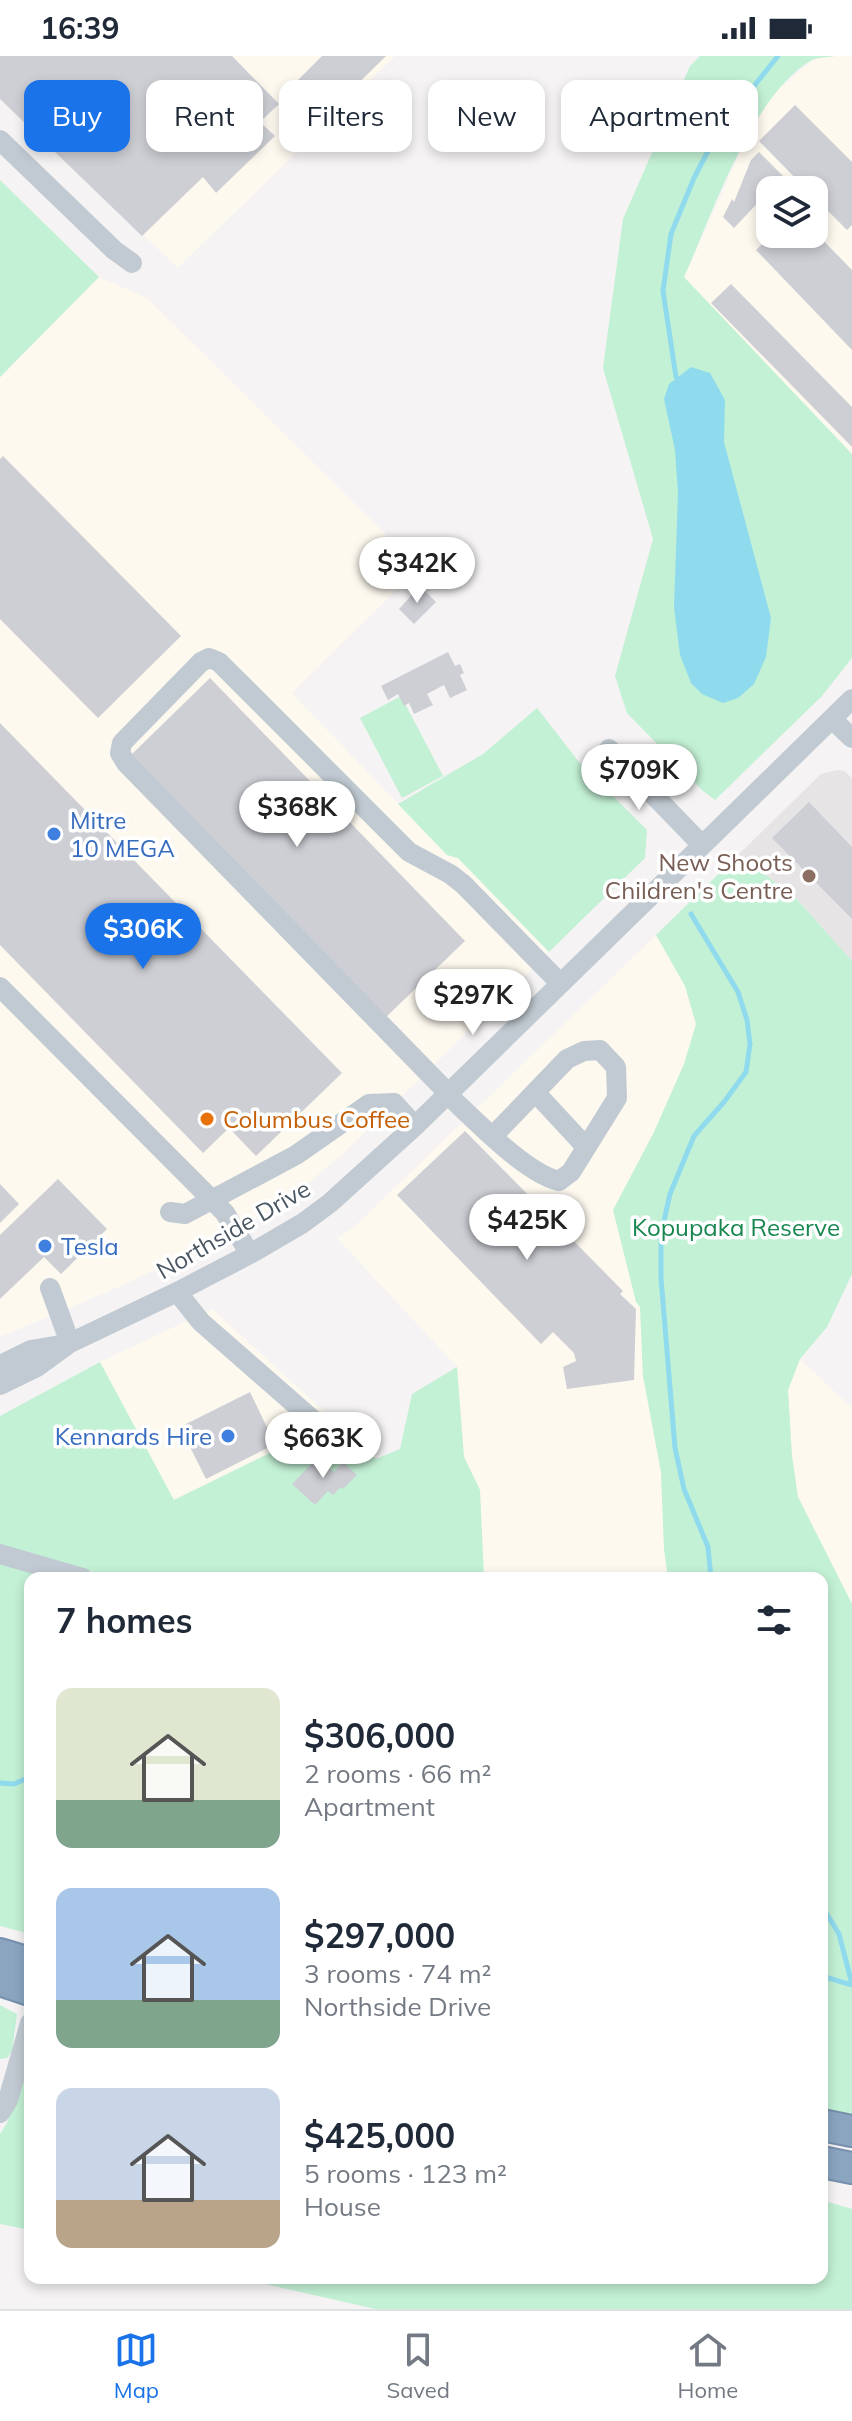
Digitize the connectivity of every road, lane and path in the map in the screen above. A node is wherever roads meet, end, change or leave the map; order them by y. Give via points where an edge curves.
1 (0, 140) edge
2 (132, 263) dead end
3 (852, 699) edge
4 (832, 719) junction
5 (852, 738) edge
6 (609, 749) dead end
7 (702, 845) junction
8 (560, 983) junction
9 (0, 987) edge
10 (535, 1092) junction
11 (448, 1093) junction
12 (415, 1126) junction
13 (493, 1136) junction
14 (586, 1147) junction
15 (212, 1200) junction
16 (170, 1212) dead end
17 (250, 1254) junction
18 (50, 1288) dead end
19 (177, 1292) junction
20 (70, 1343) junction
21 (0, 1365) edge
22 (0, 1385) edge
23 (313, 1420) dead end
24 (0, 1554) edge
25 (62, 1572) edge
26 (0, 1954) edge
27 (24, 1961) edge
28 (0, 1980) edge
29 (24, 1988) edge
30 (24, 2036) edge
31 (8, 2071) edge
32 (0, 2113) edge
33 (828, 2126) edge
34 (852, 2131) edge
35 (828, 2163) edge
36 (852, 2168) edge

1 - 2 street
3 - 4 street, Northside Drive
4 - 5 street
4 - 7 street, Northside Drive
6 - 7 street
7 - 8 street, Northside Drive
8 - 11 street, Northside Drive
8 - 11 street via 463,884 409,852 219,662 201,662 122,743 120,753
9 - 15 street
10 - 13 street
10 - 14 street
10 - 14 street via 567,1059 584,1051 600,1050 616,1067 617,1098
11 - 12 street, Northside Drive
11 - 13 street
12 - 15 street via 394,1103 369,1104 296,1155
12 - 17 street, Northside Drive via 330,1203
13 - 14 street via 544,1178 559,1181
15 - 16 street via 185,1214
15 - 17 street
17 - 19 street, Northside Drive
18 - 20 street
19 - 20 street, Northside Drive
19 - 23 street via 201,1322
20 - 21 street, Northside Drive via 31,1350
20 - 22 street, Northside Drive
24 - 25 street
26 - 27 highway
28 - 29 highway
30 - 31 street
31 - 32 street via 8,2100
33 - 34 highway
35 - 36 highway

